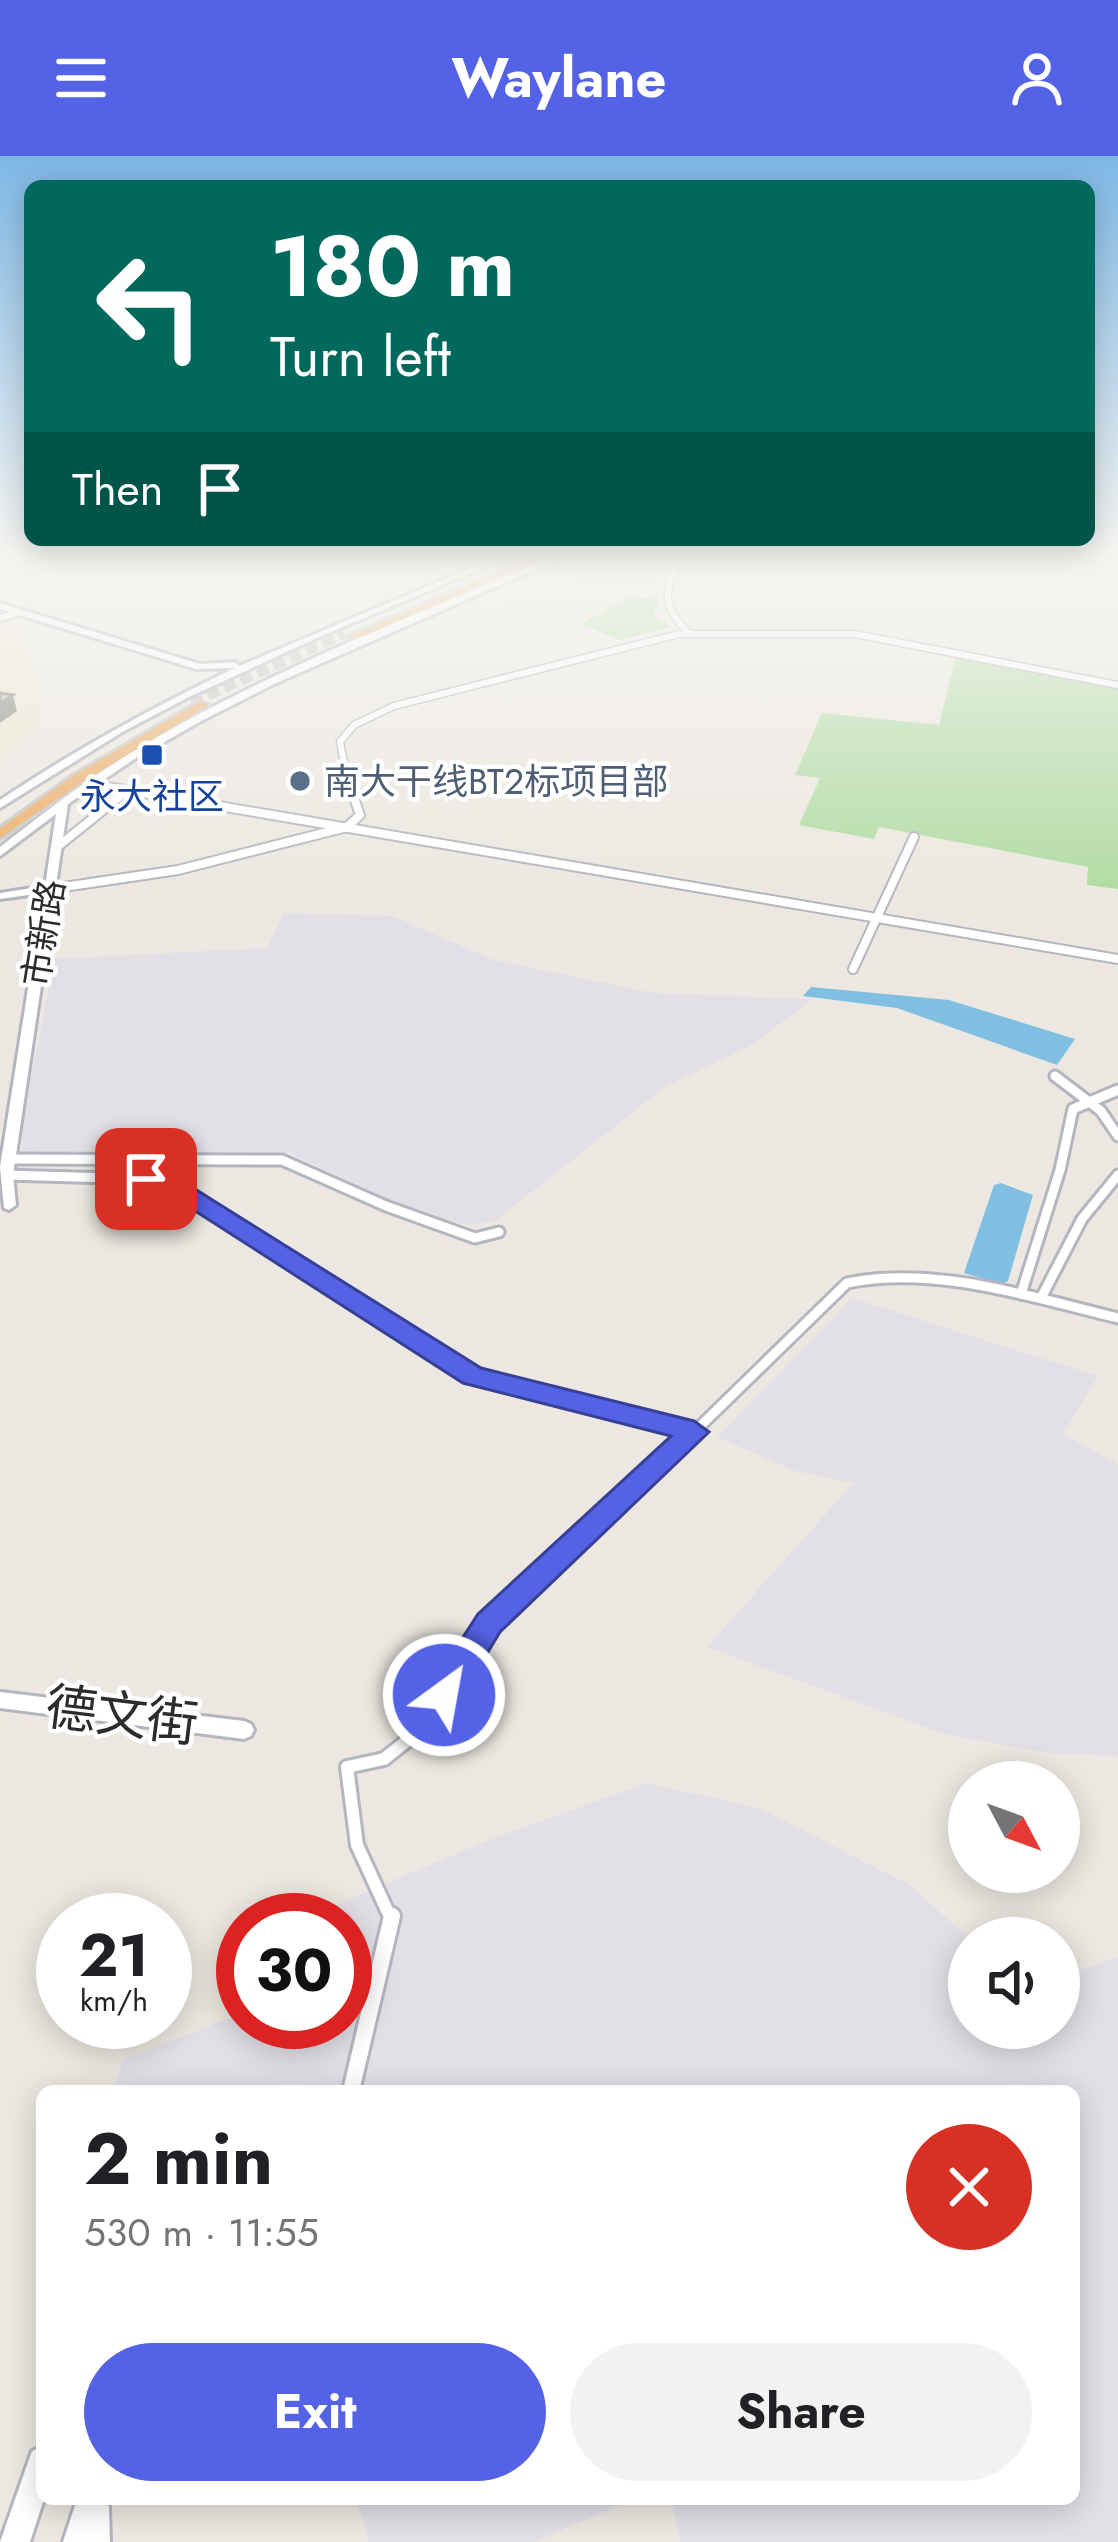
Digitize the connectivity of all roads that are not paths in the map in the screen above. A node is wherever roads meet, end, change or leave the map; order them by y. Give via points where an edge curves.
1 (194, 665) edge
2 (232, 665) edge
3 (249, 665) edge
4 (305, 665) edge
5 (560, 665) edge
6 (1019, 665) edge
7 (199, 667) junction
8 (1118, 685) edge
9 (200, 688) junction
10 (199, 703) junction
11 (90, 784) junction
12 (128, 790) junction
13 (63, 804) junction
14 (0, 805) edge
15 (0, 823) edge
16 (347, 827) junction
17 (0, 834) edge
18 (20, 835) joint
19 (914, 837) dead end
20 (56, 848) junction
21 (0, 852) edge
22 (50, 890) junction
23 (0, 896) edge
24 (875, 919) junction
25 (1118, 959) edge
26 (854, 969) dead end
27 (1054, 1076) dead end
28 (1118, 1090) edge
29 (1090, 1102) junction
30 (1118, 1136) edge
31 (8, 1167) junction
32 (1118, 1175) edge
33 (9, 1205) dead end
34 (499, 1232) dead end
35 (1021, 1294) junction
36 (1041, 1298) junction
37 (1118, 1318) edge
38 (694, 1432) junction
39 (0, 1700) edge
40 (244, 1730) dead end
41 (352, 2085) edge
42 (36, 2479) edge
43 (91, 2505) edge
44 (93, 2505) edge
45 (15, 2542) edge
46 (78, 2542) edge
47 (95, 2542) edge

1 - 7 main road
2 - 7 main road
3 - 9 main road
4 - 10 main road
5 - 16 street via 421,699 354,725 340,742 360,814
6 - 8 street
7 - 9 main road via 207,674
9 - 10 main road
10 - 11 main road
10 - 14 main road via 59,764
10 - 15 highway via 60,779
10 - 17 highway
11 - 12 street
11 - 13 main road
12 - 16 street
12 - 20 street
13 - 18 main road
13 - 20 main road, 市新路
16 - 22 street via 178,870
16 - 24 street
18 - 21 highway
19 - 24 street
20 - 22 main road, 市新路
22 - 23 main road
22 - 31 main road, 市新路
24 - 25 street
24 - 26 street
27 - 29 street
28 - 29 street
29 - 30 street
29 - 35 street via 1066,1121 1060,1171
31 - 33 main road, 市新路
31 - 34 street via 282,1160 475,1238
31 - 38 street via 173,1186 472,1376
32 - 36 street via 1082,1219
35 - 36 street
35 - 38 street via 883,1275 847,1282
36 - 37 street
38 - 41 street via 489,1623 422,1732 384,1759 347,1767 346,1816 392,1916
39 - 40 main road, 德文街
42 - 45 main road
43 - 46 main road
44 - 47 main road

